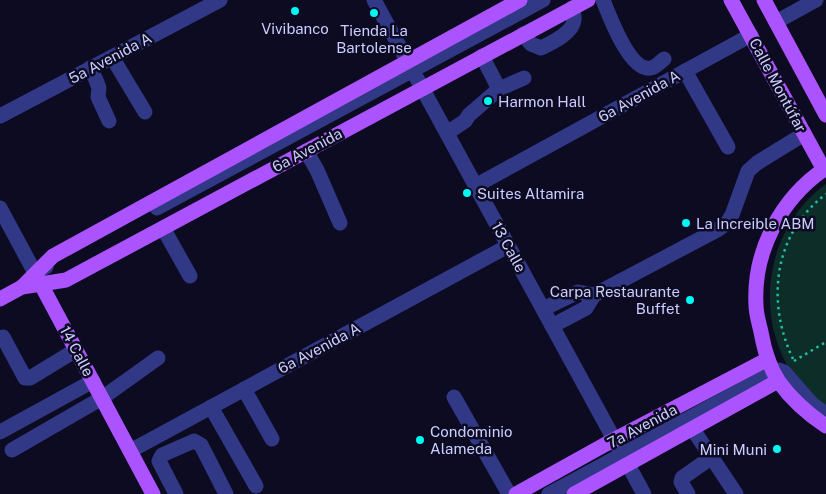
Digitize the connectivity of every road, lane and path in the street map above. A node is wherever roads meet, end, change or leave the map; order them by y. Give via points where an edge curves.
1 (220, 0) edge
2 (374, 0) edge
3 (520, 0) edge
4 (542, 0) edge
5 (588, 0) edge
6 (603, 0) edge
7 (732, 0) edge
8 (764, 0) edge
9 (816, 0) edge
10 (572, 8) junction
11 (776, 22) junction
12 (523, 34) junction
13 (751, 36) junction
14 (482, 56) junction
15 (112, 57) junction
16 (664, 59) dead end
17 (410, 65) junction
18 (90, 68) junction
19 (685, 71) junction
20 (524, 78) dead end
21 (422, 88) junction
22 (499, 90) junction
23 (144, 112) dead end
24 (826, 114) edge
25 (0, 116) edge
26 (109, 121) dead end
27 (447, 133) junction
28 (804, 134) junction
29 (728, 147) dead end
30 (306, 150) junction
31 (825, 169) edge
32 (475, 186) junction
33 (826, 194) edge
34 (0, 208) edge
35 (340, 223) dead end
36 (163, 228) junction
37 (508, 246) junction
38 (190, 276) dead end
39 (38, 279) junction
40 (11, 293) edge
41 (594, 295) junction
42 (52, 305) junction
43 (543, 309) junction
44 (552, 326) junction
45 (3, 337) dead end
46 (826, 342) edge
47 (76, 350) junction
48 (158, 358) dead end
49 (794, 361) junction
50 (798, 368) dead end
51 (773, 370) junction
52 (93, 381) junction
53 (244, 389) junction
54 (454, 397) dead end
55 (102, 398) junction
56 (211, 407) junction
57 (826, 414) edge
58 (826, 426) edge
59 (692, 428) junction
60 (0, 432) edge
61 (272, 439) dead end
62 (12, 450) dead end
63 (130, 451) junction
64 (621, 452) junction
65 (712, 457) junction
66 (256, 486) dead end
67 (579, 493) edge
68 (153, 494) edge
69 (176, 494) edge
70 (226, 494) edge
71 (509, 494) edge
72 (516, 494) edge
73 (548, 494) edge
74 (644, 494) edge
75 (688, 494) edge
76 (736, 494) edge

1 - 15 street, 5a Avenida A
2 - 17 street, 13 Calle
3 - 17 main road, 6a Avenida
4 - 17 street
5 - 10 main road, 6a Avenida
6 - 16 street via 614,28 634,59 651,68
7 - 13 main road, Calle Montúfar
8 - 11 main road, Calle Montúfar
9 - 11 street
10 - 12 main road, 6a Avenida
10 - 12 street via 574,21 570,30 553,42 541,48 531,44
11 - 24 main road, Calle Montúfar
12 - 14 main road, 6a Avenida
13 - 19 street, 6a Avenida A
13 - 28 main road, Calle Montúfar
14 - 21 main road, 6a Avenida
14 - 22 street
15 - 18 street, 5a Avenida A
15 - 23 street
17 - 21 street, 13 Calle
17 - 39 main road, 6a Avenida via 53,256
18 - 25 street, 5a Avenida A
18 - 26 street
19 - 29 street
19 - 32 street, 6a Avenida A
20 - 22 street
21 - 27 street, 13 Calle
21 - 30 main road, 6a Avenida
22 - 27 street
27 - 32 street, 13 Calle
28 - 31 main road, Calle Montúfar
28 - 41 street via 748,171 727,223
30 - 35 street
30 - 36 main road, 6a Avenida
31 - 51 main road via 794,195 772,228 759,266 756,305
32 - 37 street, 13 Calle
33 - 49 path via 796,228 781,264 777,304 785,343
34 - 39 street, 14 Calle
36 - 38 street
36 - 39 main road, 6a Avenida via 66,280
37 - 43 street, 13 Calle
37 - 53 street, 6a Avenida A
39 - 40 main road, 6a Avenida
39 - 42 main road, 14 Calle
40 - 42 main road via 35,294
41 - 43 street via 578,292
41 - 44 street via 586,308
42 - 47 main road, 14 Calle
43 - 44 street, 13 Calle
44 - 64 street, 13 Calle
45 - 47 street via 25,378
46 - 49 path
47 - 52 main road, 14 Calle
48 - 55 street
49 - 50 path
51 - 57 street via 784,372 812,404
51 - 58 main road via 805,412
51 - 59 main road, 7a Avenida
51 - 64 main road, 7a Avenida
52 - 55 main road, 14 Calle
52 - 60 street
53 - 56 street, 6a Avenida A
53 - 61 street
54 - 71 street
55 - 62 street
55 - 63 main road, 14 Calle
56 - 63 street, 6a Avenida A
56 - 66 street
59 - 64 main road, 7a Avenida
59 - 65 street
63 - 68 main road, 14 Calle
64 - 67 main road, 7a Avenida
64 - 72 main road, 7a Avenida
64 - 73 street
64 - 74 street, 13 Calle
65 - 75 street via 682,478
65 - 76 street
69 - 70 street via 160,457 194,441 201,445

